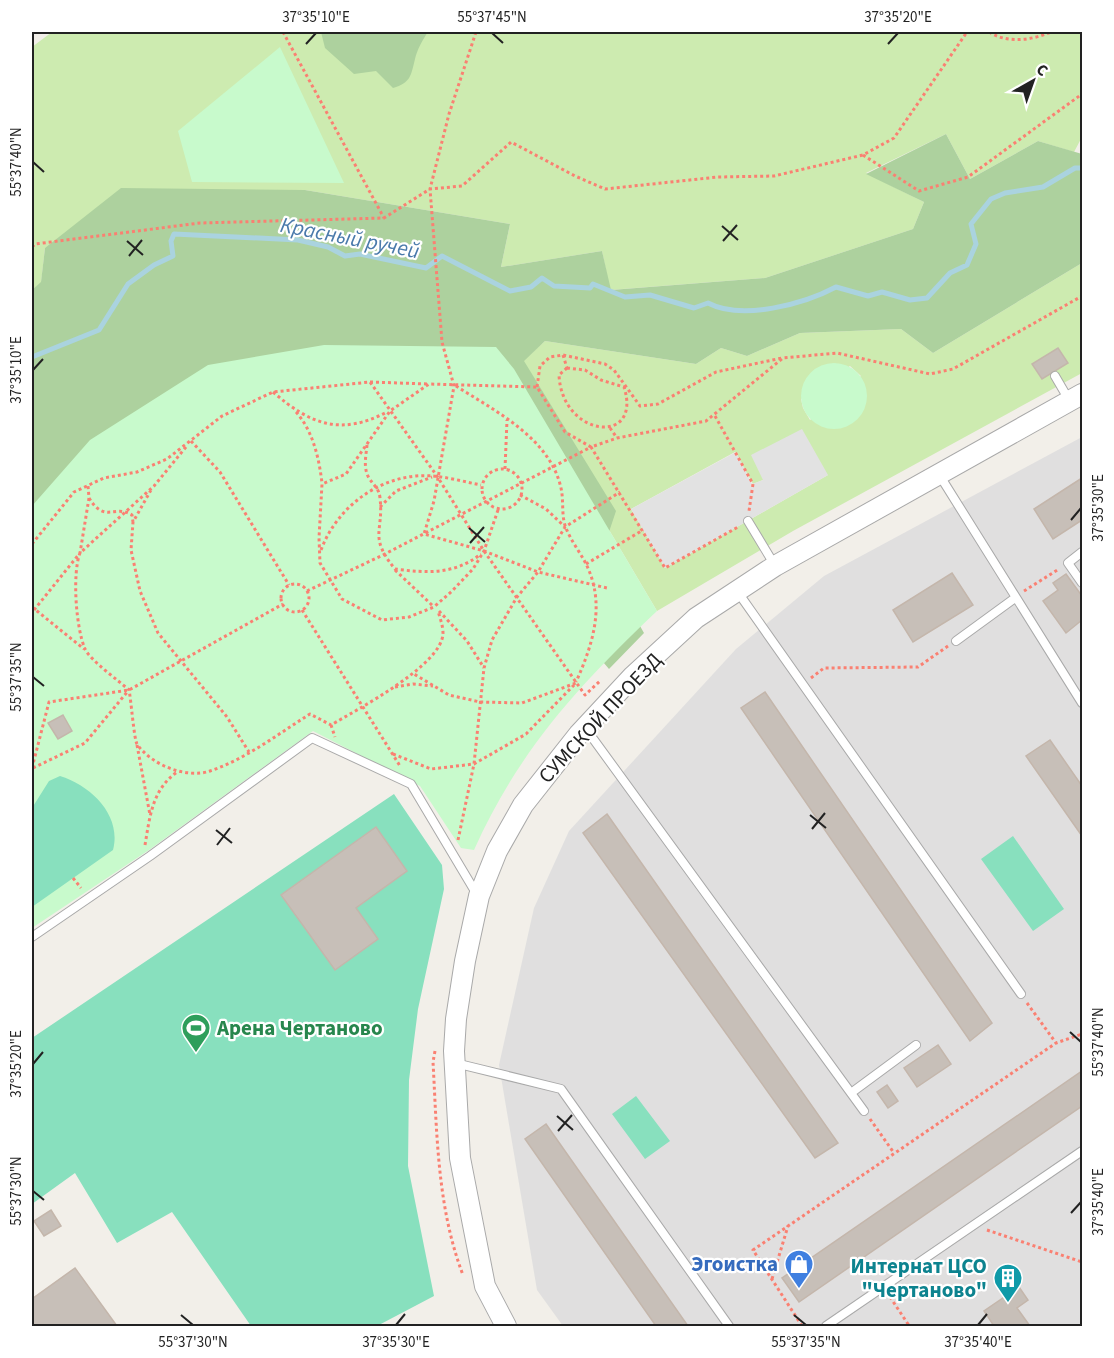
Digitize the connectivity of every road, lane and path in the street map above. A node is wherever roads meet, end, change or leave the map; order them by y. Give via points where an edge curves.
1 (283, 32) edge
2 (476, 32) edge
3 (967, 32) edge
4 (989, 32) edge
5 (1051, 32) edge
6 (1083, 94) edge
7 (863, 155) junction
8 (430, 189) junction
9 (384, 218) junction
10 (32, 247) edge
11 (1083, 296) edge
12 (563, 355) junction
13 (783, 358) junction
14 (567, 368) junction
15 (1055, 376) dead end
16 (370, 382) junction
17 (429, 384) junction
18 (454, 386) junction
19 (537, 387) junction
20 (624, 387) junction
21 (273, 392) junction
22 (1076, 398) edge
23 (295, 411) junction
24 (390, 411) junction
25 (715, 416) junction
26 (507, 420) junction
27 (610, 428) junction
28 (618, 438) junction
29 (191, 441) junction
30 (367, 443) junction
31 (591, 447) junction
32 (554, 466) junction
33 (505, 469) junction
34 (939, 474) junction
35 (437, 476) junction
36 (521, 482) junction
37 (322, 484) junction
38 (481, 485) junction
39 (88, 486) junction
40 (154, 486) junction
41 (377, 487) junction
42 (620, 492) junction
43 (520, 495) junction
44 (89, 498) junction
45 (485, 501) junction
46 (379, 508) junction
47 (498, 510) junction
48 (126, 511) junction
49 (461, 514) junction
50 (748, 521) junction
51 (133, 522) junction
52 (565, 527) junction
53 (643, 530) junction
54 (424, 534) junction
55 (32, 544) edge
56 (484, 551) junction
57 (1083, 552) edge
58 (80, 553) junction
59 (320, 553) junction
60 (383, 555) junction
61 (1068, 563) junction
62 (586, 564) junction
63 (775, 566) junction
64 (395, 569) junction
65 (538, 572) junction
66 (330, 581) junction
67 (1083, 583) edge
68 (594, 584) junction
69 (288, 585) junction
70 (607, 588) dead end
71 (736, 590) junction
72 (307, 591) junction
73 (517, 597) junction
74 (1015, 598) junction
75 (283, 604) junction
76 (435, 607) junction
77 (33, 609) edge
78 (302, 610) junction
79 (438, 611) junction
80 (956, 640) joint
81 (86, 650) junction
82 (182, 661) junction
83 (484, 668) junction
84 (414, 674) junction
85 (600, 681) dead end
86 (576, 683) junction
87 (802, 685) junction
88 (437, 687) junction
89 (393, 688) junction
90 (129, 690) junction
91 (480, 702) junction
92 (1083, 703) edge
93 (363, 706) junction
94 (585, 728) junction
95 (136, 743) junction
96 (249, 752) junction
97 (393, 753) junction
98 (474, 764) junction
99 (32, 768) edge
100 (178, 771) junction
101 (411, 784) junction
102 (150, 816) junction
103 (150, 856) junction
104 (454, 856) junction
105 (73, 878) dead end
106 (83, 890) dead end
107 (479, 896) junction
108 (32, 937) edge
109 (1021, 993) joint
110 (1083, 1034) edge
111 (1056, 1043) junction
112 (916, 1045) dead end
113 (455, 1063) junction
114 (851, 1093) junction
115 (864, 1110) joint
116 (1083, 1151) edge
117 (894, 1153) junction
118 (788, 1226) junction
119 (975, 1227) junction
120 (1083, 1262) edge
121 (772, 1279) junction
122 (884, 1288) junction
123 (506, 1326) edge
124 (729, 1326) edge
125 (802, 1326) edge
126 (826, 1326) edge
127 (906, 1326) edge

1 - 9 path
2 - 8 path
3 - 7 path via 894,138
4 - 5 path via 1024,40
6 - 7 path via 968,177 919,191
7 - 8 path via 774,176 718,177 605,189 511,142 462,186
8 - 9 path
8 - 18 path via 442,342
9 - 10 path via 200,223
11 - 13 path via 953,369 930,374 837,353
12 - 14 path
12 - 19 path via 550,357 540,366
12 - 20 path via 605,364 614,370
13 - 20 path via 716,372 658,404 640,406
13 - 25 path
14 - 20 path via 585,370 601,381
14 - 27 path via 559,375 567,405 588,424
15 - 22 lane
16 - 17 path
16 - 21 path
16 - 24 path
17 - 18 path
17 - 24 path
18 - 19 path
18 - 26 path
18 - 35 path
19 - 31 path via 565,432
20 - 27 path via 626,411
21 - 23 path
21 - 29 path via 222,416
22 - 34 street, СУМСКОЙ ПРОЕЗД
23 - 24 path via 343,427 367,423
23 - 37 path via 312,437
24 - 30 path
24 - 35 path
25 - 28 path
25 - 50 path via 753,484
26 - 32 path via 544,450
26 - 33 path
27 - 28 path
28 - 31 path
29 - 39 path via 167,459
29 - 40 path
29 - 69 path via 220,472
30 - 37 path via 346,474
30 - 41 path via 365,465
31 - 32 path
31 - 42 path
32 - 36 path
32 - 52 path via 561,487
33 - 36 path
33 - 38 path via 486,476
34 - 63 street, СУМСКОЙ ПРОЕЗД
34 - 74 lane
35 - 38 path
35 - 41 path via 416,476
35 - 46 path via 405,486
35 - 49 path
35 - 54 path
36 - 43 path
36 - 45 path
37 - 59 path
38 - 45 path
39 - 44 path
39 - 55 path via 74,492
40 - 48 path
40 - 51 path
41 - 46 path
41 - 59 path via 341,516
42 - 52 path
42 - 53 path
43 - 47 path via 519,501 508,509
43 - 52 path via 546,509
44 - 48 path via 104,513
44 - 58 path
45 - 47 path
45 - 49 path
46 - 60 path via 377,529
47 - 56 path
48 - 51 path
48 - 58 path
49 - 54 path
49 - 56 path
50 - 53 path via 665,568
50 - 63 lane
51 - 82 path via 131,550 140,591 158,633
52 - 62 path
52 - 65 path
53 - 62 path
54 - 56 path
54 - 60 path
56 - 64 path via 466,565 447,570
56 - 65 path
56 - 73 path
56 - 76 path via 473,569
57 - 61 lane
58 - 77 path
58 - 81 path via 75,566 77,604
59 - 66 path via 320,563
60 - 64 path
60 - 66 path
61 - 67 lane
61 - 74 path
62 - 68 path
63 - 71 street, СУМСКОЙ ПРОЕЗД
64 - 76 path
65 - 68 path
65 - 73 path
66 - 72 path
66 - 76 path via 342,599 382,620 409,617
68 - 70 path
68 - 86 path via 597,620
69 - 72 path via 299,584
69 - 75 path via 282,594
71 - 87 lane
71 - 94 street, СУМСКОЙ ПРОЕЗД via 696,618 633,676
72 - 78 path via 308,602
73 - 83 path via 492,640
73 - 86 path
74 - 80 lane
74 - 92 lane
75 - 78 path via 291,611
75 - 82 path
76 - 79 path
77 - 81 path
78 - 93 path
79 - 83 path via 467,641
79 - 84 path via 444,635
80 - 87 path via 918,667 824,668
81 - 90 path
82 - 90 path
82 - 96 path via 227,717
83 - 91 path
84 - 88 path
84 - 89 path
85 - 86 path via 585,695
86 - 91 path via 522,703
86 - 98 path via 526,734
87 - 109 lane
88 - 89 path via 413,684
88 - 91 path
89 - 93 path
90 - 95 path
90 - 99 path via 84,743
90 - 99 path via 49,702
91 - 98 path
93 - 96 path via 331,725 310,714
93 - 97 path
94 - 107 street, СУМСКОЙ ПРОЕЗД via 523,805 497,851
94 - 114 lane
95 - 100 path via 156,762
95 - 102 path
96 - 100 path via 208,772
97 - 98 path via 431,769
97 - 101 path
98 - 104 path
100 - 102 path via 155,796
101 - 103 lane via 312,738
101 - 104 lane
102 - 103 path via 144,848
103 - 108 lane
104 - 107 lane
105 - 106 path
107 - 113 street, СУМСКОЙ ПРОЕЗД via 456,1019
109 - 111 path
110 - 111 path
111 - 117 path
112 - 114 lane
113 - 123 street, СУМСКОЙ ПРОЕЗД via 460,1158 485,1287
113 - 124 lane via 561,1089
114 - 115 lane
115 - 117 path
116 - 119 lane
117 - 118 path
118 - 121 path
118 - 121 path via 753,1250
119 - 120 path
119 - 122 lane
121 - 125 path
122 - 126 lane
122 - 127 path

